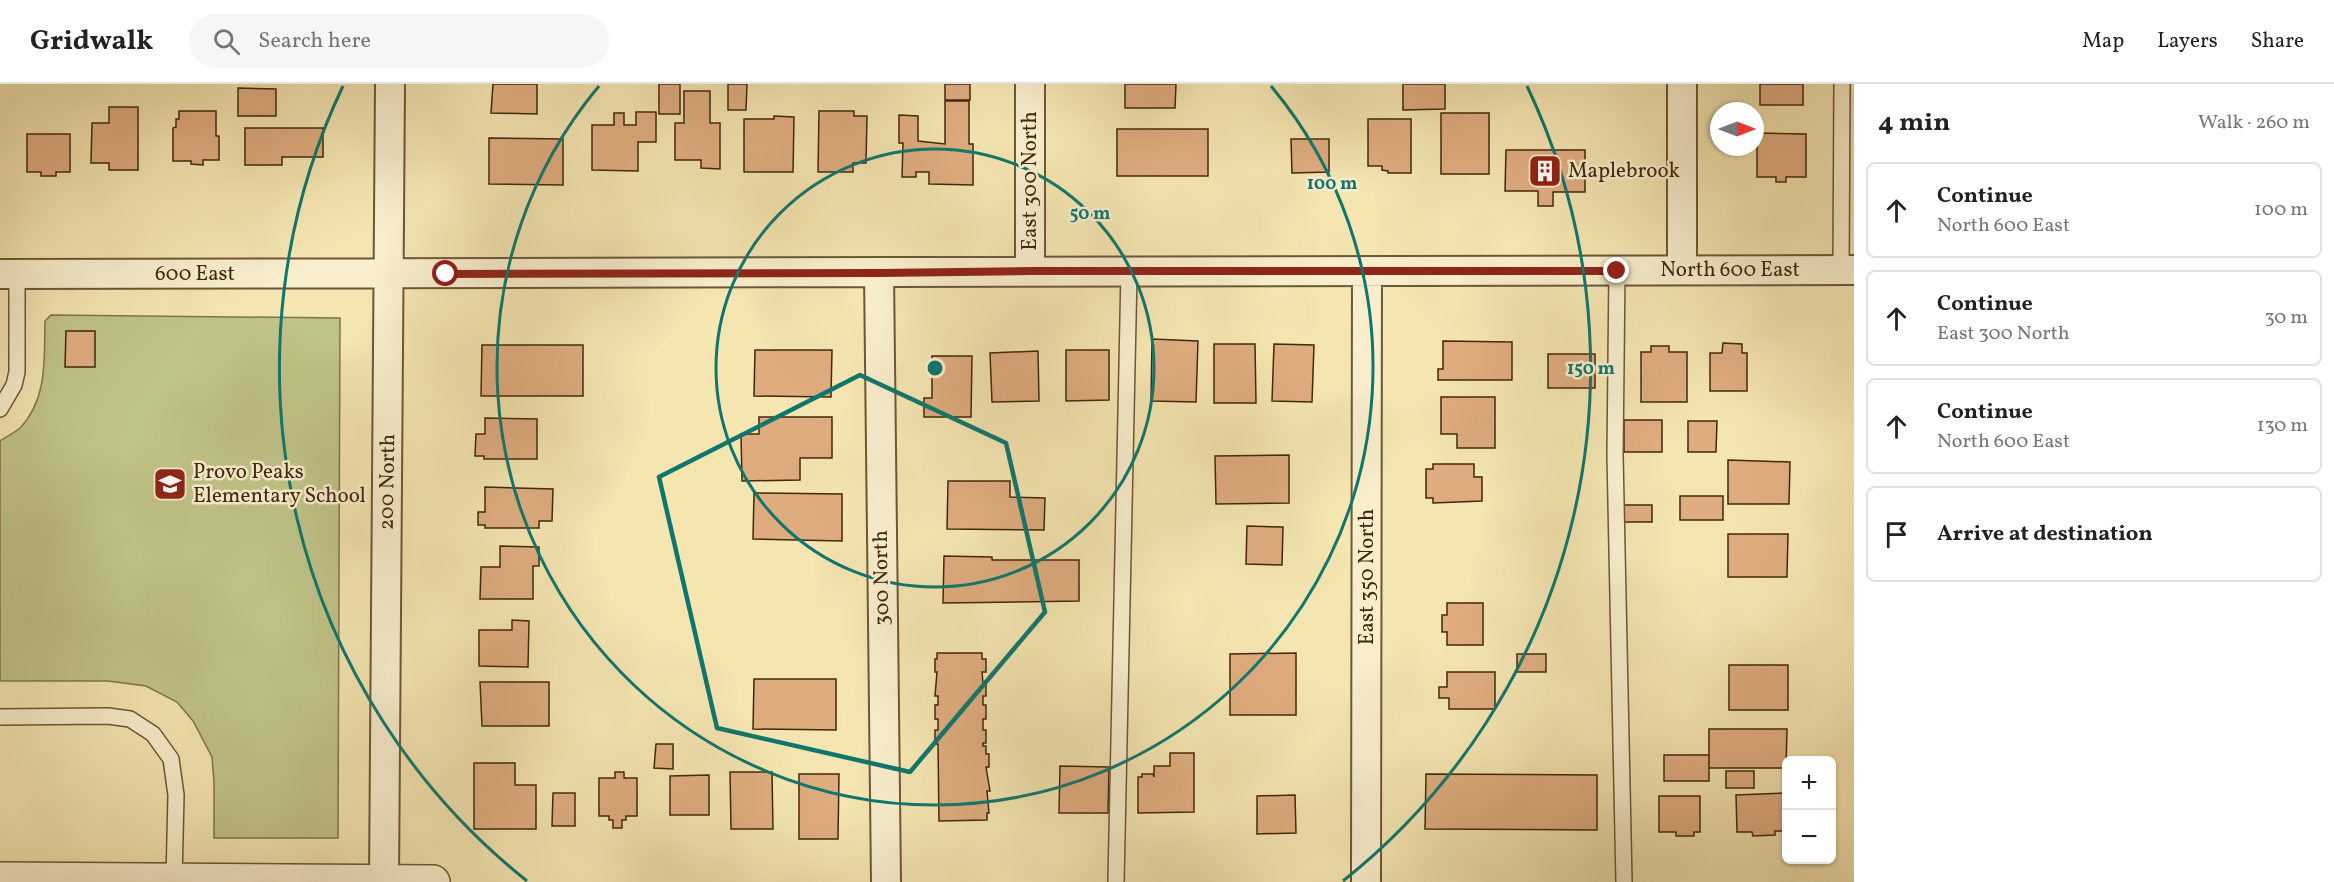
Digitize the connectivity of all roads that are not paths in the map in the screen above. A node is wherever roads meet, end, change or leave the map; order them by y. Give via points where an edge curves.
1 (390, 84) edge
2 (1030, 84) edge
3 (1682, 84) edge
4 (1842, 84) edge
5 (1682, 270) junction
6 (1847, 270) edge
7 (1030, 271) junction
8 (1367, 271) junction
9 (1617, 271) junction
10 (1129, 272) junction
11 (879, 273) junction
12 (9, 274) edge
13 (390, 274) junction
14 (0, 409) edge
15 (0, 717) edge
16 (0, 879) edge
17 (174, 880) junction
18 (384, 880) junction
19 (433, 882) edge
20 (886, 882) edge
21 (1116, 882) edge
22 (1366, 882) edge
23 (1624, 882) edge

1 - 13 street, 200 North
2 - 7 street, East 300 North
3 - 5 street
4 - 6 lane
5 - 6 street, North 600 East
5 - 9 street, North 600 East
7 - 10 street, North 600 East
7 - 11 street, East 300 North
8 - 9 street, North 600 East
8 - 10 street, North 600 East
8 - 22 street, East 350 North
9 - 23 lane via 1615,455
10 - 21 lane
11 - 13 street
11 - 20 street, 300 North
12 - 13 street, 600 East
12 - 14 lane via 17,372
13 - 18 street, 200 North
15 - 17 lane via 108,716 130,719 153,734 171,759 176,795
16 - 17 street
17 - 18 street
18 - 19 street

